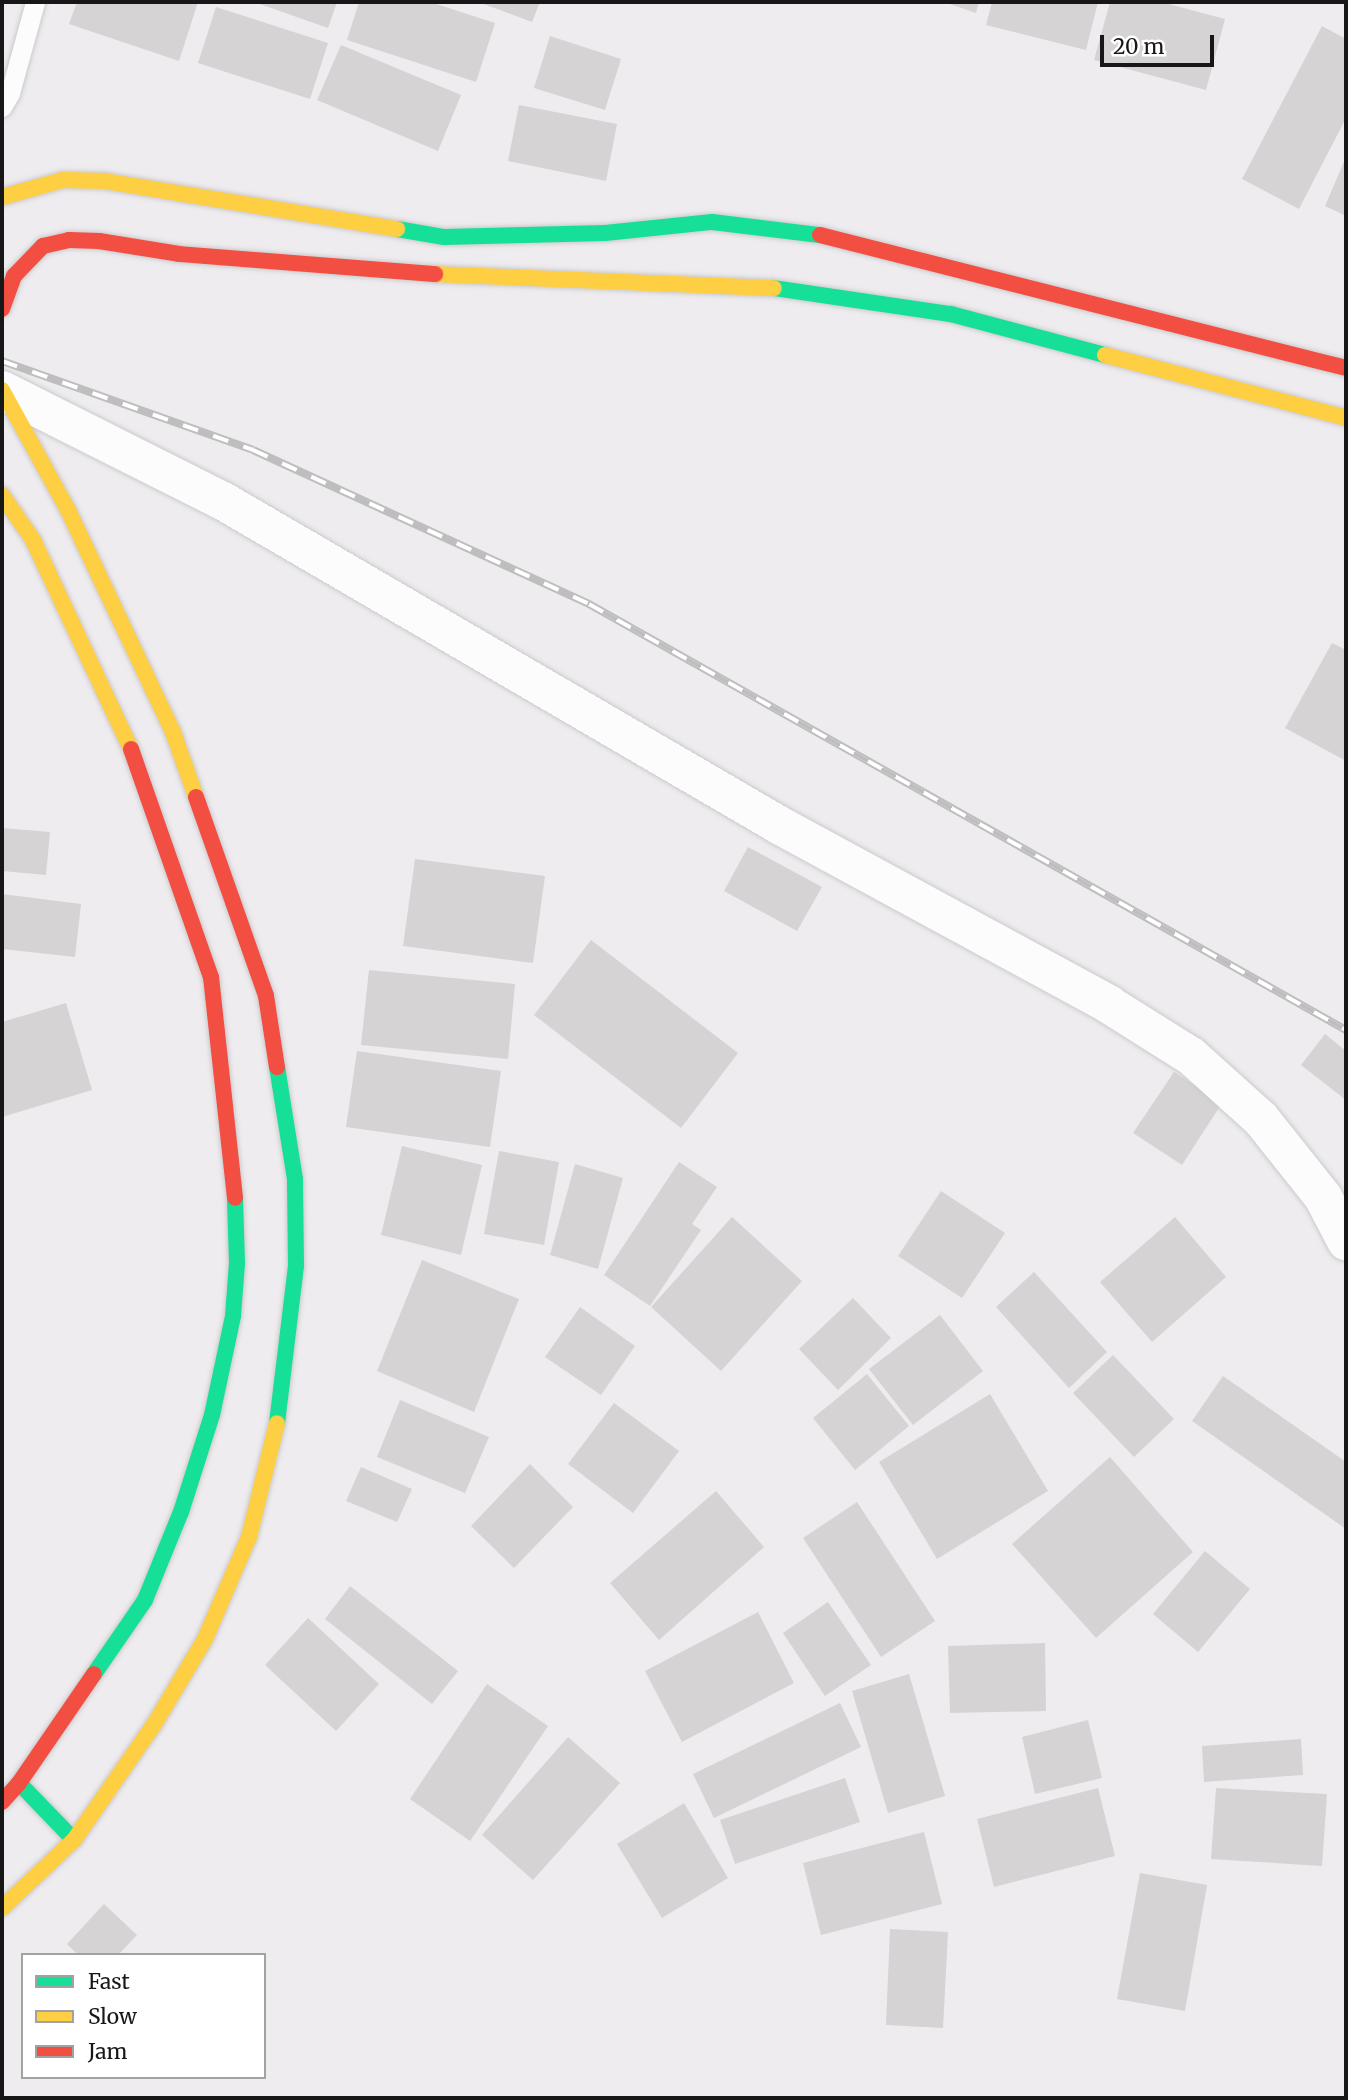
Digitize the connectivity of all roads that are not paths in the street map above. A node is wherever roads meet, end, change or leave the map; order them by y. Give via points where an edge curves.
1 (35, 2) edge
2 (2, 107) edge
3 (2, 197) edge
4 (2, 309) edge
5 (1346, 368) edge
6 (2, 390) edge
7 (1346, 418) edge
8 (2, 495) edge
9 (1346, 1241) edge
10 (19, 1783) junction
11 (2, 1802) edge
12 (74, 1840) junction
13 (2, 1908) edge

1 - 2 lane
3 - 5 main road via 62,180 104,181 444,237 605,233 712,222 824,235
4 - 7 main road via 14,276 23,266 43,246 69,240 179,254 446,275 794,289 951,314
6 - 9 street via 223,501 767,818 1108,1004 1191,1056 1261,1119 1323,1198
6 - 12 main road via 68,510 173,732 266,996 295,1179 292,1323 276,1431 249,1537 205,1639 155,1723
8 - 10 main road via 33,540 130,745 211,977 235,1184 237,1263 233,1316 212,1415 181,1512 145,1600
10 - 11 main road
10 - 12 main road
12 - 13 main road

